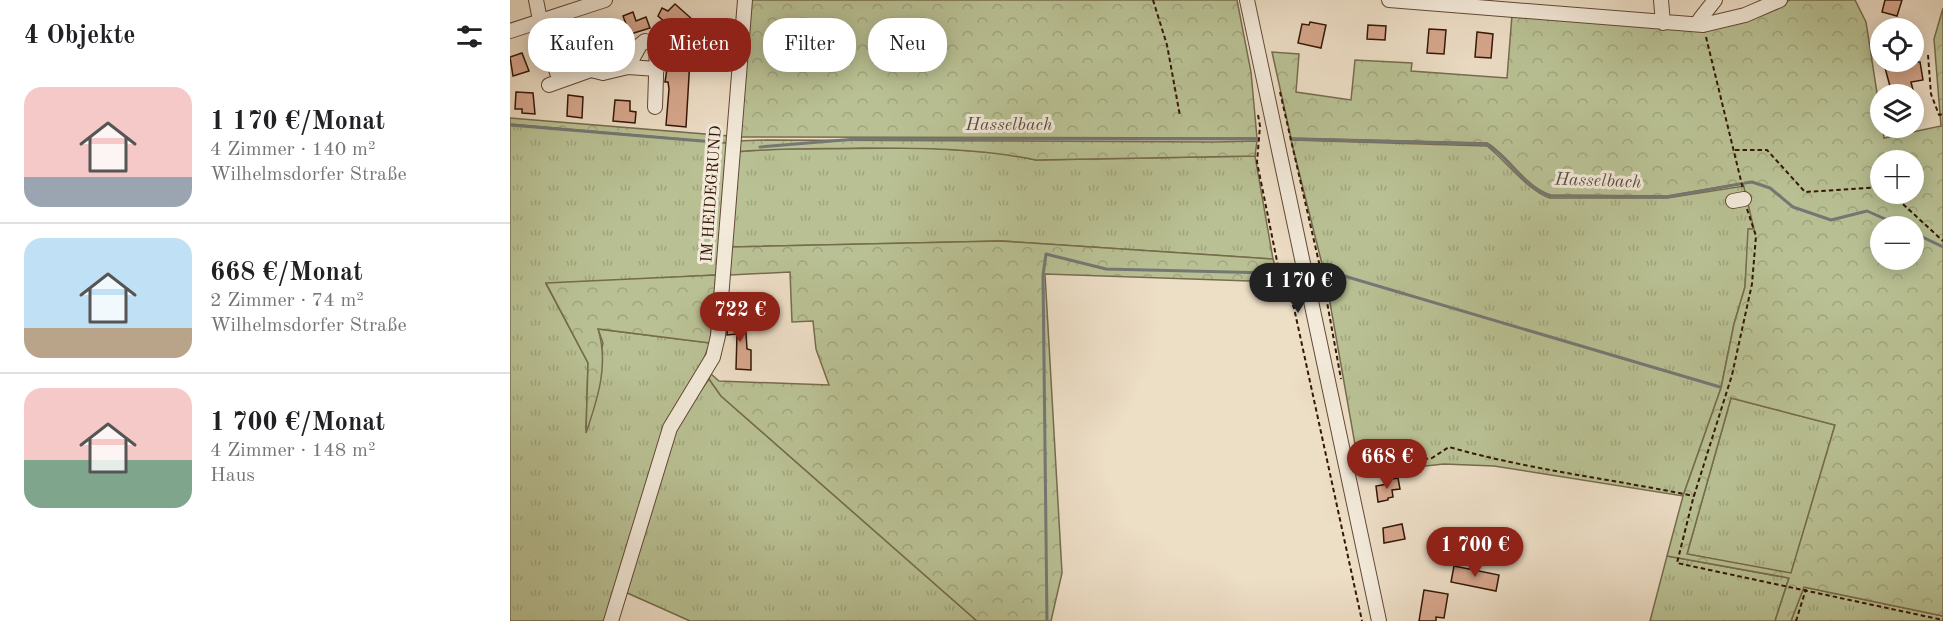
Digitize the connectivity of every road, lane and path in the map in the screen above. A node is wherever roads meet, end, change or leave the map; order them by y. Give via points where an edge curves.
1 (536, 0) edge
2 (605, 0) edge
3 (745, 0) edge
4 (1153, 0) edge
5 (1247, 0) edge
6 (1389, 0) edge
7 (1661, 0) edge
8 (1715, 0) edge
9 (1780, 0) edge
10 (1767, 3) edge
11 (540, 18) edge
12 (550, 18) edge
13 (743, 18) edge
14 (1663, 22) junction
15 (528, 25) edge
16 (1703, 25) junction
17 (510, 31) edge
18 (647, 42) edge
19 (635, 54) edge
20 (1928, 55) dead end
21 (553, 72) edge
22 (585, 72) edge
23 (657, 72) edge
24 (739, 72) edge
25 (1278, 82) dead end
26 (655, 107) dead end
27 (1943, 114) edge
28 (1258, 115) dead end
29 (1180, 116) dead end
30 (1735, 150) junction
31 (1870, 188) edge
32 (1903, 204) edge
33 (1943, 241) edge
34 (1341, 381) dead end
35 (1394, 464) dead end
36 (1694, 496) junction
37 (1806, 590) junction
38 (1943, 620) edge
39 (611, 621) edge
40 (1362, 621) edge
41 (1379, 621) edge
42 (1796, 621) edge

1 - 11 street
2 - 12 street
3 - 13 street, IM HEIDEGRUND
4 - 29 path via 1167,45
5 - 41 street
6 - 14 street
7 - 14 street
8 - 16 street via 1700,19
9 - 10 street
10 - 16 street via 1745,15
14 - 16 street
15 - 17 street
16 - 30 path
18 - 19 street
20 - 27 path via 1932,94 1938,115
21 - 22 street via 555,83
23 - 26 street
24 - 39 street, IM HEIDEGRUND via 718,336 713,357 670,428
25 - 34 path via 1323,280
28 - 40 path via 1257,162 1276,262 1294,308
30 - 31 path via 1767,150 1805,192
30 - 36 path via 1739,200 1756,236 1752,284 1732,375
32 - 33 path
35 - 36 path via 1432,458 1449,447 1497,460
36 - 37 path via 1677,563
37 - 38 path
37 - 42 path

